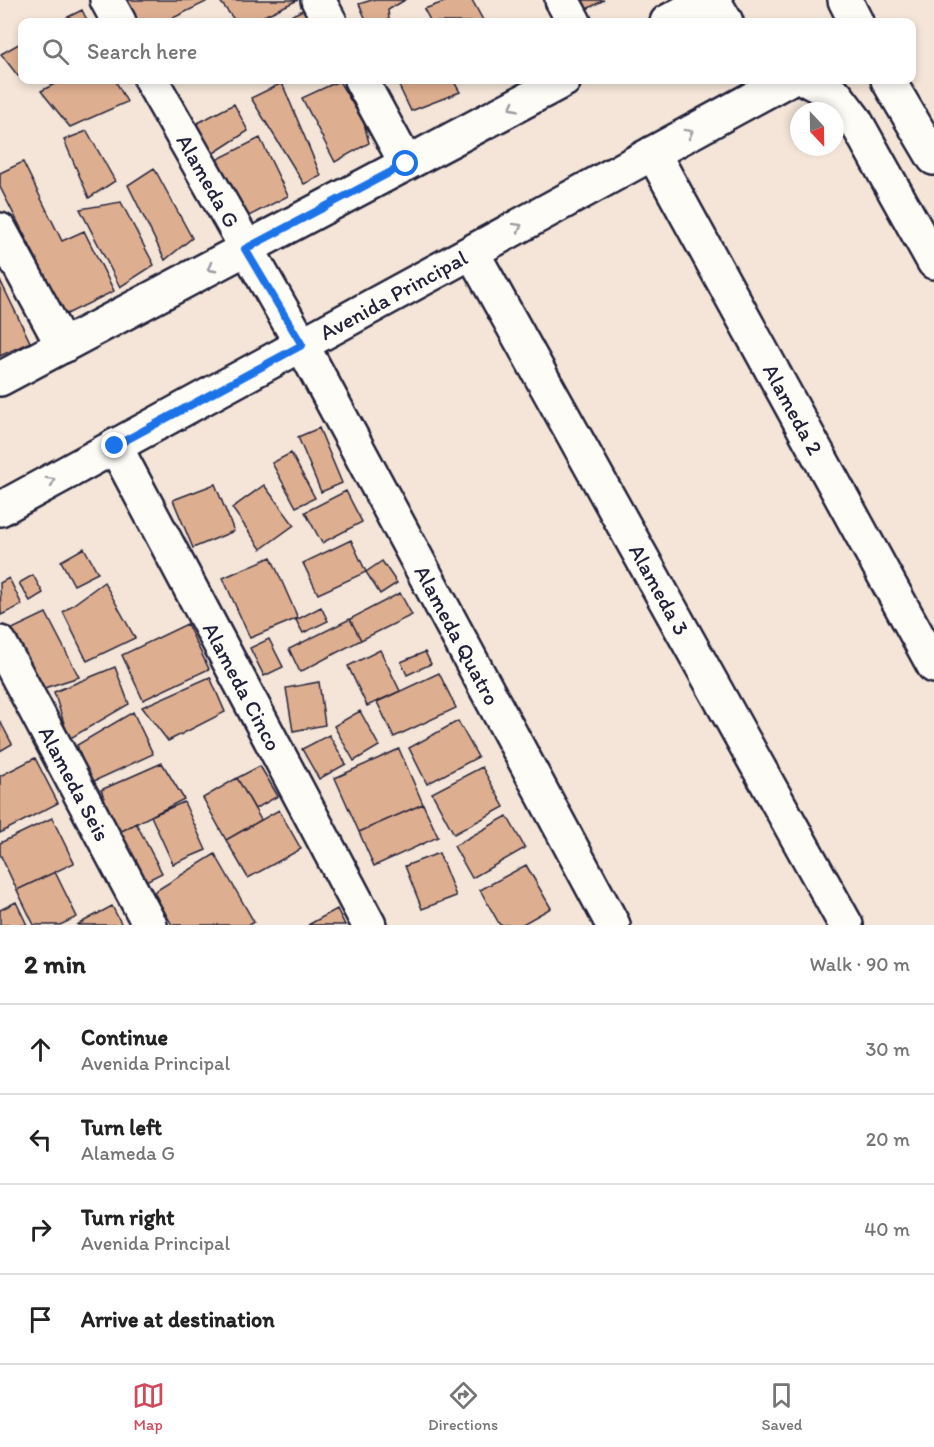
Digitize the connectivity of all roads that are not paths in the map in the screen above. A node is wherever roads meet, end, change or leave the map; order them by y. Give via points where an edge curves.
1 (106, 0) edge
2 (318, 0) edge
3 (562, 0) edge
4 (707, 0) edge
5 (713, 0) edge
6 (845, 0) edge
7 (117, 18) edge
8 (328, 18) edge
9 (572, 18) edge
10 (674, 18) edge
11 (724, 18) edge
12 (854, 18) edge
13 (153, 84) edge
14 (363, 84) edge
15 (556, 84) edge
16 (769, 84) edge
17 (815, 84) edge
18 (890, 84) edge
19 (653, 153) junction
20 (934, 158) edge
21 (406, 164) junction
22 (0, 230) edge
23 (245, 249) junction
24 (472, 252) junction
25 (934, 262) edge
26 (302, 345) junction
27 (63, 346) junction
28 (0, 379) edge
29 (115, 446) junction
30 (0, 509) edge
31 (0, 643) edge
32 (934, 666) edge
33 (150, 925) edge
34 (369, 925) edge
35 (613, 925) edge
36 (846, 925) edge

1 - 7 street
2 - 8 street
3 - 9 street
4 - 10 street
5 - 11 street
6 - 12 street
13 - 23 street, Alameda G
14 - 21 street
15 -> 21 street
19 -> 16 street, Avenida Principal
17 - 25 street via 836,95 855,120
18 - 20 street
24 -> 19 street, Avenida Principal
19 - 32 street, Alameda 2
21 - 23 street
22 - 27 street
23 - 26 street, Alameda G
23 -> 27 street
24 - 26 street, Avenida Principal
24 - 36 street, Alameda 3
26 - 29 street, Avenida Principal
26 - 35 street, Alameda Quatro
27 - 28 street
30 -> 29 street, Avenida Principal
29 - 34 street, Alameda Cinco
31 - 33 street, Alameda Seis

